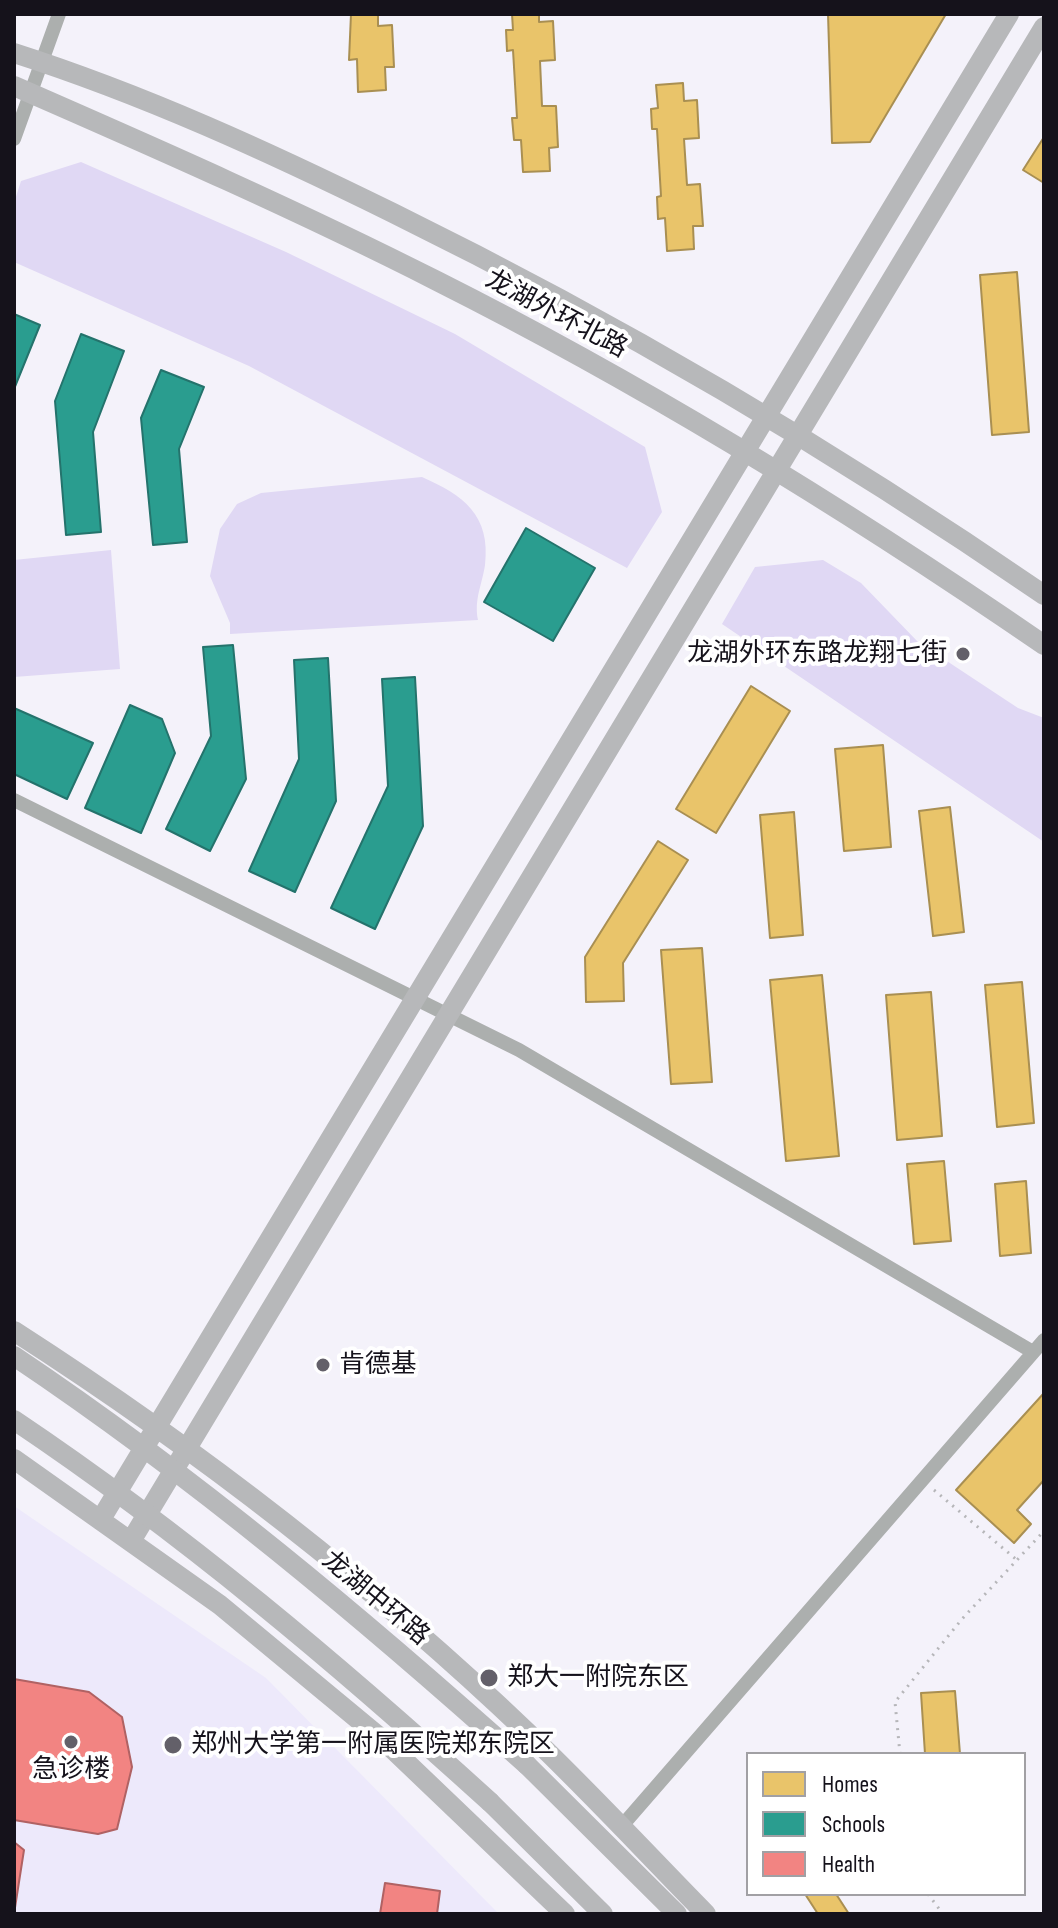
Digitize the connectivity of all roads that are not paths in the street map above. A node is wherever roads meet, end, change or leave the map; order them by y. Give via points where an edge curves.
1 (59, 14) edge
2 (1009, 14) edge
3 (1044, 27) edge
4 (14, 53) edge
5 (42, 62) junction
6 (22, 90) edge
7 (14, 139) edge
8 (768, 416) junction
9 (799, 435) junction
10 (746, 452) junction
11 (778, 471) junction
12 (1044, 595) edge
13 (1044, 645) edge
14 (14, 800) edge
15 (416, 998) junction
16 (449, 1015) junction
17 (14, 1331) edge
18 (1044, 1340) edge
19 (1033, 1352) junction
20 (14, 1356) edge
21 (14, 1420) edge
22 (156, 1429) junction
23 (186, 1450) junction
24 (14, 1459) edge
25 (101, 1519) junction
26 (131, 1541) junction
27 (621, 1827) junction
28 (565, 1914) edge
29 (603, 1914) edge
30 (677, 1914) edge
31 (706, 1914) edge

1 - 5 street
2 - 8 street
3 - 9 street
4 - 5 street, 龙湖外环北路
5 - 6 street
5 - 8 street, 龙湖外环北路 via 98,80 295,165 587,313
6 - 7 street
6 - 10 street, 龙湖外环北路 via 439,281
8 - 9 street, 龙湖外环北路
8 - 10 street
9 - 11 street
9 - 12 street, 龙湖外环北路
10 - 11 street, 龙湖外环北路
10 - 15 street
11 - 13 street, 龙湖外环北路 via 895,542
11 - 16 street
14 - 15 street
15 - 16 street
15 - 22 street
16 - 19 street via 519,1050
16 - 23 street
17 - 22 street
18 - 19 street
19 - 27 street
20 - 30 street, 龙湖中环路, bridge via 248,1528 421,1670 527,1765
21 - 29 street, bridge via 185,1542 341,1669 490,1802
22 - 23 street
22 - 25 street
23 - 26 street
23 - 27 street via 360,1584 528,1733
24 - 25 street
25 - 26 street
26 - 28 street via 220,1605 383,1740
27 - 31 street

